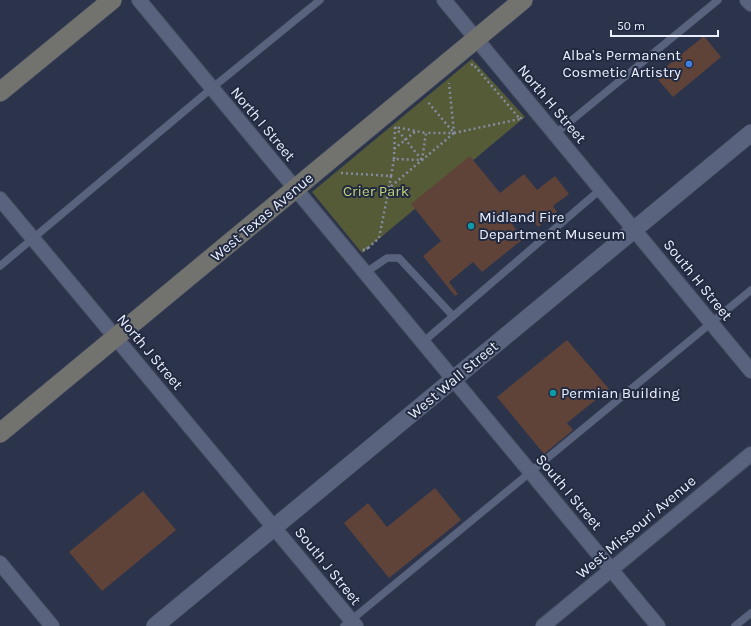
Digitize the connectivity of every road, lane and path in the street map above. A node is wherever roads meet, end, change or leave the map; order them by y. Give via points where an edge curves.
1 (112, 0) edge
2 (139, 0) edge
3 (320, 0) edge
4 (444, 0) edge
5 (523, 0) edge
6 (718, 0) edge
7 (747, 0) edge
8 (751, 4) edge
9 (476, 39) junction
10 (468, 67) dead end
11 (454, 78) dead end
12 (212, 88) junction
13 (1, 90) edge
14 (432, 97) dead end
15 (427, 101) junction
16 (421, 106) dead end
17 (533, 108) junction
18 (520, 119) junction
19 (400, 123) dead end
20 (395, 127) junction
21 (390, 131) dead end
22 (416, 131) junction
23 (426, 133) junction
24 (454, 133) junction
25 (751, 133) edge
26 (555, 134) junction
27 (405, 140) junction
28 (394, 149) junction
29 (394, 159) junction
30 (422, 160) junction
31 (344, 170) dead end
32 (341, 173) junction
33 (337, 176) dead end
34 (390, 176) junction
35 (389, 188) junction
36 (295, 189) junction
37 (601, 189) junction
38 (0, 199) edge
39 (635, 230) junction
40 (34, 239) junction
41 (368, 248) junction
42 (356, 253) junction
43 (0, 266) edge
44 (365, 273) junction
45 (751, 290) edge
46 (453, 316) junction
47 (711, 322) junction
48 (116, 338) junction
49 (423, 342) junction
50 (751, 371) edge
51 (454, 379) junction
52 (0, 433) edge
53 (751, 454) edge
54 (531, 473) junction
55 (274, 527) junction
56 (0, 563) edge
57 (611, 570) junction
58 (751, 613) edge
59 (350, 624) edge
60 (52, 626) edge
61 (155, 626) edge
62 (543, 626) edge
63 (658, 626) edge
64 (735, 626) edge

1 - 13 main road
2 - 12 street, North I Street
3 - 12 lane
4 - 9 street, North H Street
5 - 9 main road, West Texas Avenue
6 - 26 lane
7 - 8 street
9 - 17 street, North H Street
9 - 36 main road, West Texas Avenue
10 - 18 path via 474,64
11 - 24 path via 448,83
12 - 36 street, North I Street
12 - 40 lane
14 - 15 path
15 - 16 path
15 - 24 path
17 - 18 path
17 - 26 street, North H Street
18 - 24 path
19 - 20 path
20 - 21 path
20 - 22 path
20 - 27 path
20 - 28 path
22 - 23 path
22 - 27 path
23 - 24 path
23 - 30 path
24 - 30 path
25 - 39 street, West Wall Street
26 - 37 street, North H Street
27 - 28 path
27 - 30 path
28 - 29 path
29 - 30 path
29 - 34 path
30 - 35 path
31 - 32 path
32 - 33 path
32 - 34 path
34 - 35 path
35 - 41 path via 378,238
36 - 42 street, North I Street
36 - 48 main road, West Texas Avenue
37 - 39 street, North H Street
37 - 46 lane
38 - 40 street, North J Street
39 - 47 street, South H Street
39 - 51 street, West Wall Street
40 - 43 lane
40 - 48 street, North J Street
41 - 42 path
41 - 42 path
42 - 44 street, North I Street
44 - 46 lane via 387,258 399,258
44 - 49 street, North I Street
45 - 47 lane
46 - 49 lane
47 - 50 street, South H Street
47 - 54 lane
48 - 52 main road, West Texas Avenue
48 - 55 street, North J Street
49 - 51 street, North I Street
51 - 54 street, South I Street
51 - 55 street, West Wall Street
53 - 57 street, West Missouri Avenue
54 - 57 street, South I Street
54 - 59 lane
55 - 59 street, South J Street
55 - 61 street, West Wall Street
56 - 60 street
57 - 62 street, West Missouri Avenue
57 - 63 street, South I Street
58 - 64 lane

